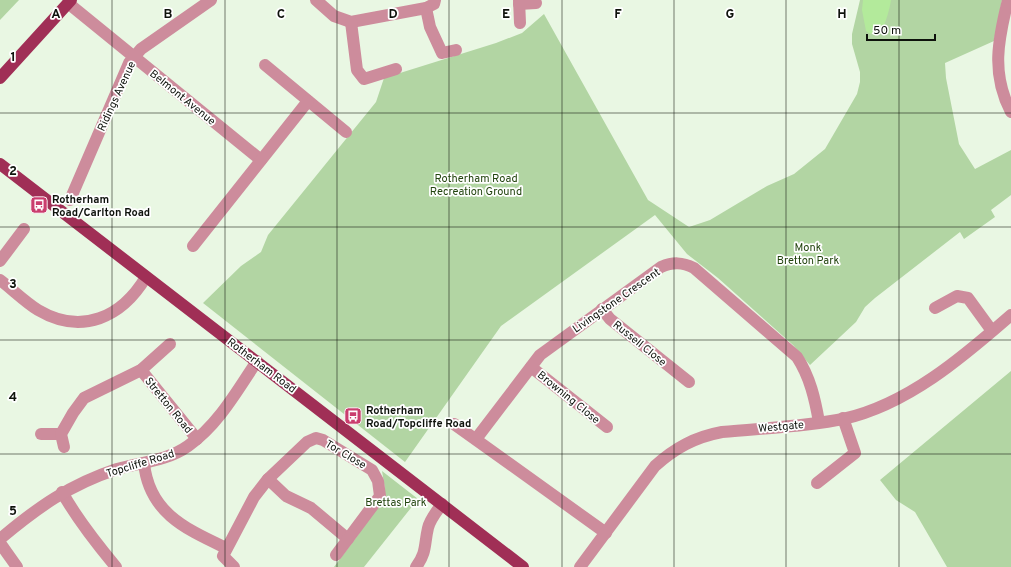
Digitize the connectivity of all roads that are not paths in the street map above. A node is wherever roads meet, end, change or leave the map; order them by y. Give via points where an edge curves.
1 (211, 0) edge
2 (316, 0) edge
3 (1008, 0) edge
4 (69, 2) edge
5 (519, 2) edge
6 (536, 3) dead end
7 (431, 4) edge
8 (351, 22) junction
9 (520, 23) dead end
10 (456, 50) dead end
11 (133, 57) junction
12 (265, 65) dead end
13 (396, 70) dead end
14 (0, 78) edge
15 (308, 101) junction
16 (1011, 112) edge
17 (346, 132) dead end
18 (261, 160) junction
19 (0, 164) edge
20 (70, 200) dead end
21 (24, 229) dead end
22 (193, 246) dead end
23 (0, 261) edge
24 (146, 277) junction
25 (0, 280) edge
26 (602, 308) junction
27 (935, 308) dead end
28 (1011, 315) edge
29 (992, 332) junction
30 (170, 344) dead end
31 (257, 361) junction
32 (530, 367) junction
33 (141, 370) junction
34 (681, 380) dead end
35 (843, 418) junction
36 (819, 422) junction
37 (454, 424) dead end
38 (607, 427) dead end
39 (41, 434) dead end
40 (61, 434) junction
41 (197, 439) junction
42 (476, 439) junction
43 (64, 447) dead end
44 (144, 463) junction
45 (268, 479) junction
46 (817, 483) dead end
47 (62, 492) junction
48 (442, 504) junction
49 (606, 533) junction
50 (0, 538) edge
51 (348, 539) junction
52 (0, 543) edge
53 (226, 548) junction
54 (336, 555) dead end
55 (16, 567) edge
56 (116, 567) edge
57 (234, 567) edge
58 (416, 567) edge
59 (523, 567) edge
60 (580, 567) edge

1 - 11 street, Ridings Avenue
2 - 8 street via 334,16
3 - 16 street via 999,36 997,58 999,76
4 - 11 street, Belmont Avenue
4 - 14 main road
5 - 6 street
5 - 9 street
7 - 8 street
7 - 10 street via 430,27 442,53
8 - 13 street via 358,70 364,79
11 - 18 street, Belmont Avenue
11 - 20 street, Ridings Avenue
12 - 15 street
15 - 17 street
15 - 18 street
18 - 22 street
19 - 24 main road, Rotherham Road
21 - 23 street
24 - 25 street via 126,304 115,312 102,318 75,322 64,321 38,310
24 - 31 main road, Rotherham Road
26 - 32 street, Livingstone Crescent via 540,355
26 - 34 street, Russell Close via 610,319
26 - 36 street, Livingstone Crescent via 671,263 684,263 694,268 797,357 813,390
27 - 29 street via 958,296 968,298
28 - 29 street, Westgate
29 - 35 street, Westgate via 941,373 905,395 864,413
30 - 33 street, Stretton Road
31 - 41 street, Topcliffe Road via 223,411
31 - 48 main road, Rotherham Road
32 - 38 street, Browning Close
32 - 42 street, Livingstone Crescent
33 - 40 street, Stretton Road via 84,398
33 - 41 street, Stretton Road
35 - 36 street, Westgate
35 - 46 street via 856,453
36 - 49 street, Westgate via 708,434 684,444 655,466
37 - 42 street
39 - 40 street
40 - 43 street
41 - 44 street, Topcliffe Road via 169,456
42 - 49 street
44 - 47 street, Topcliffe Road via 118,469
44 - 53 street via 150,491 161,508 189,530
45 - 51 street via 286,496 311,508
45 - 51 street, Tor Close via 307,442 316,438 324,440 372,470 378,481 380,496
45 - 53 street, Tor Close via 254,497
47 - 50 street, Topcliffe Road
47 - 56 street via 70,507
48 - 58 street via 432,517 424,556
48 - 59 main road, Rotherham Road
49 - 60 street, Westgate
51 - 54 street, Tor Close
52 - 55 street
53 - 57 street via 222,556

